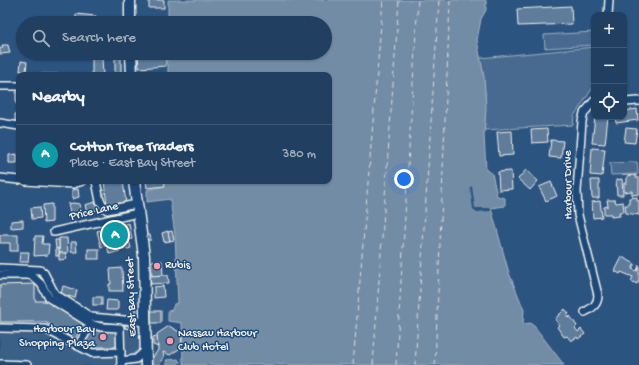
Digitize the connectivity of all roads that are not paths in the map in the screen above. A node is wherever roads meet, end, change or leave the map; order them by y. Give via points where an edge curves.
1 (130, 0) edge
2 (609, 0) edge
3 (608, 12) edge
4 (130, 16) edge
5 (131, 60) edge
6 (132, 72) edge
7 (0, 86) edge
8 (16, 86) edge
9 (639, 100) edge
10 (627, 102) edge
11 (591, 105) edge
12 (0, 123) edge
13 (16, 126) edge
14 (0, 178) edge
15 (16, 180) edge
16 (97, 184) edge
17 (134, 184) edge
18 (138, 208) junction
19 (54, 232) dead end
20 (0, 268) edge
21 (0, 275) edge
22 (585, 312) dead end
23 (146, 322) junction
24 (91, 324) junction
25 (0, 328) edge
26 (78, 346) junction
27 (146, 350) junction
28 (121, 352) junction
29 (121, 363) edge
30 (0, 364) edge
31 (28, 365) edge
32 (137, 365) edge
33 (146, 365) edge

1 - 4 highway
2 - 3 street
5 - 6 highway
7 - 8 street
9 - 10 street
11 - 22 street, Harbour Drive via 582,120 578,156 578,215 598,301
12 - 13 street
14 - 15 street
16 - 18 street via 100,201 107,210
17 - 18 highway, East Bay Street
18 - 19 street, Price Lane
18 - 23 highway, East Bay Street via 144,256
20 - 23 street via 40,270 55,294 91,317
21 - 24 street via 34,277 49,298
23 - 27 highway, East Bay Street
24 - 26 street
24 - 28 street via 120,328
25 - 26 street via 45,329
26 - 28 street via 92,353
27 - 29 street via 136,359
27 - 33 highway, East Bay Street
28 - 29 street
29 - 32 street
30 - 31 street

